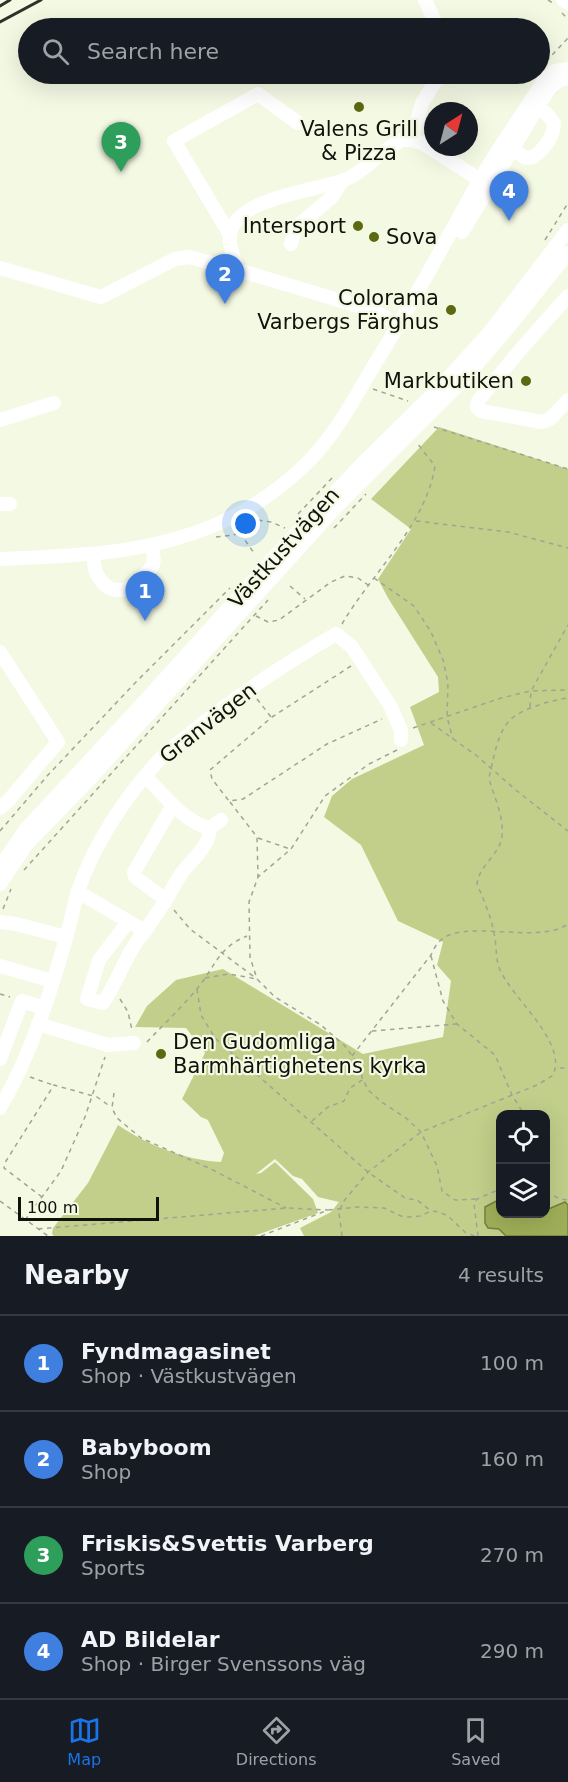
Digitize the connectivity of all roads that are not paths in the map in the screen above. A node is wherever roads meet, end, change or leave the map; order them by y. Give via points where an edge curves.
1 (425, 0) edge
2 (563, 0) edge
3 (568, 3) edge
4 (433, 18) edge
5 (568, 69) edge
6 (550, 75) edge
7 (568, 78) edge
8 (434, 84) edge
9 (544, 84) edge
10 (534, 106) junction
11 (298, 123) dead end
12 (411, 140) junction
13 (507, 147) junction
14 (343, 180) junction
15 (485, 183) junction
16 (568, 230) edge
17 (230, 235) junction
18 (291, 244) dead end
19 (568, 253) edge
20 (0, 268) edge
21 (238, 270) junction
22 (568, 296) edge
23 (399, 326) junction
24 (568, 400) edge
25 (54, 403) dead end
26 (0, 420) edge
27 (151, 546) junction
28 (93, 555) junction
29 (0, 559) edge
30 (0, 652) edge
31 (401, 736) road end
32 (146, 777) junction
33 (173, 805) junction
34 (0, 808) edge
35 (0, 867) edge
36 (7, 884) edge
37 (78, 892) junction
38 (166, 900) junction
39 (0, 915) edge
40 (128, 922) junction
41 (145, 931) junction
42 (66, 937) junction
43 (0, 966) edge
44 (52, 981) junction
45 (44, 1008) junction
46 (38, 1024) junction
47 (134, 1043) road end
48 (0, 1059) edge
49 (0, 1108) edge

1 - 4 street
2 - 3 street
5 - 6 street
7 - 10 street via 550,87
8 - 12 street via 422,102
9 - 10 street
10 - 13 street
10 - 13 street via 554,123 553,133 533,157 526,158
11 - 17 street via 258,94 174,141
12 - 14 street via 396,143
12 - 15 street
13 - 15 street
14 - 17 street via 277,197 254,208 237,219
14 - 18 street via 331,198 295,228
15 - 23 street via 452,248
16 - 35 street, Västkustvägen via 465,359 304,524 26,829
17 - 21 street
19 - 36 street, Västkustvägen via 466,377 350,493 26,844
20 - 21 street via 101,297 175,259 189,257
21 - 23 street via 375,311
22 - 24 street via 478,401 477,407 542,422
23 - 27 street via 340,421 297,472 267,496 226,520
25 - 26 street
27 - 28 street
27 - 28 street via 152,567 138,583 124,591 102,582
28 - 29 street
30 - 34 street via 58,742
31 - 32 street, Granvägen via 394,713 360,659 336,634 208,720 160,759
32 - 33 street
32 - 37 street, Granvägen via 121,808 88,864
33 - 38 street via 134,872 139,881
33 - 38 street via 201,827 215,824 205,846
37 - 40 street
37 - 42 street, Granvägen
38 - 41 street
39 - 42 street via 16,924
40 - 41 street
40 - 41 street via 99,960 87,999 103,1003
42 - 44 street, Granvägen
43 - 44 street
44 - 45 street, Granvägen
45 - 46 street, Granvägen
45 - 48 street via 22,1001
46 - 47 street via 108,1046
46 - 49 street, Granvägen

